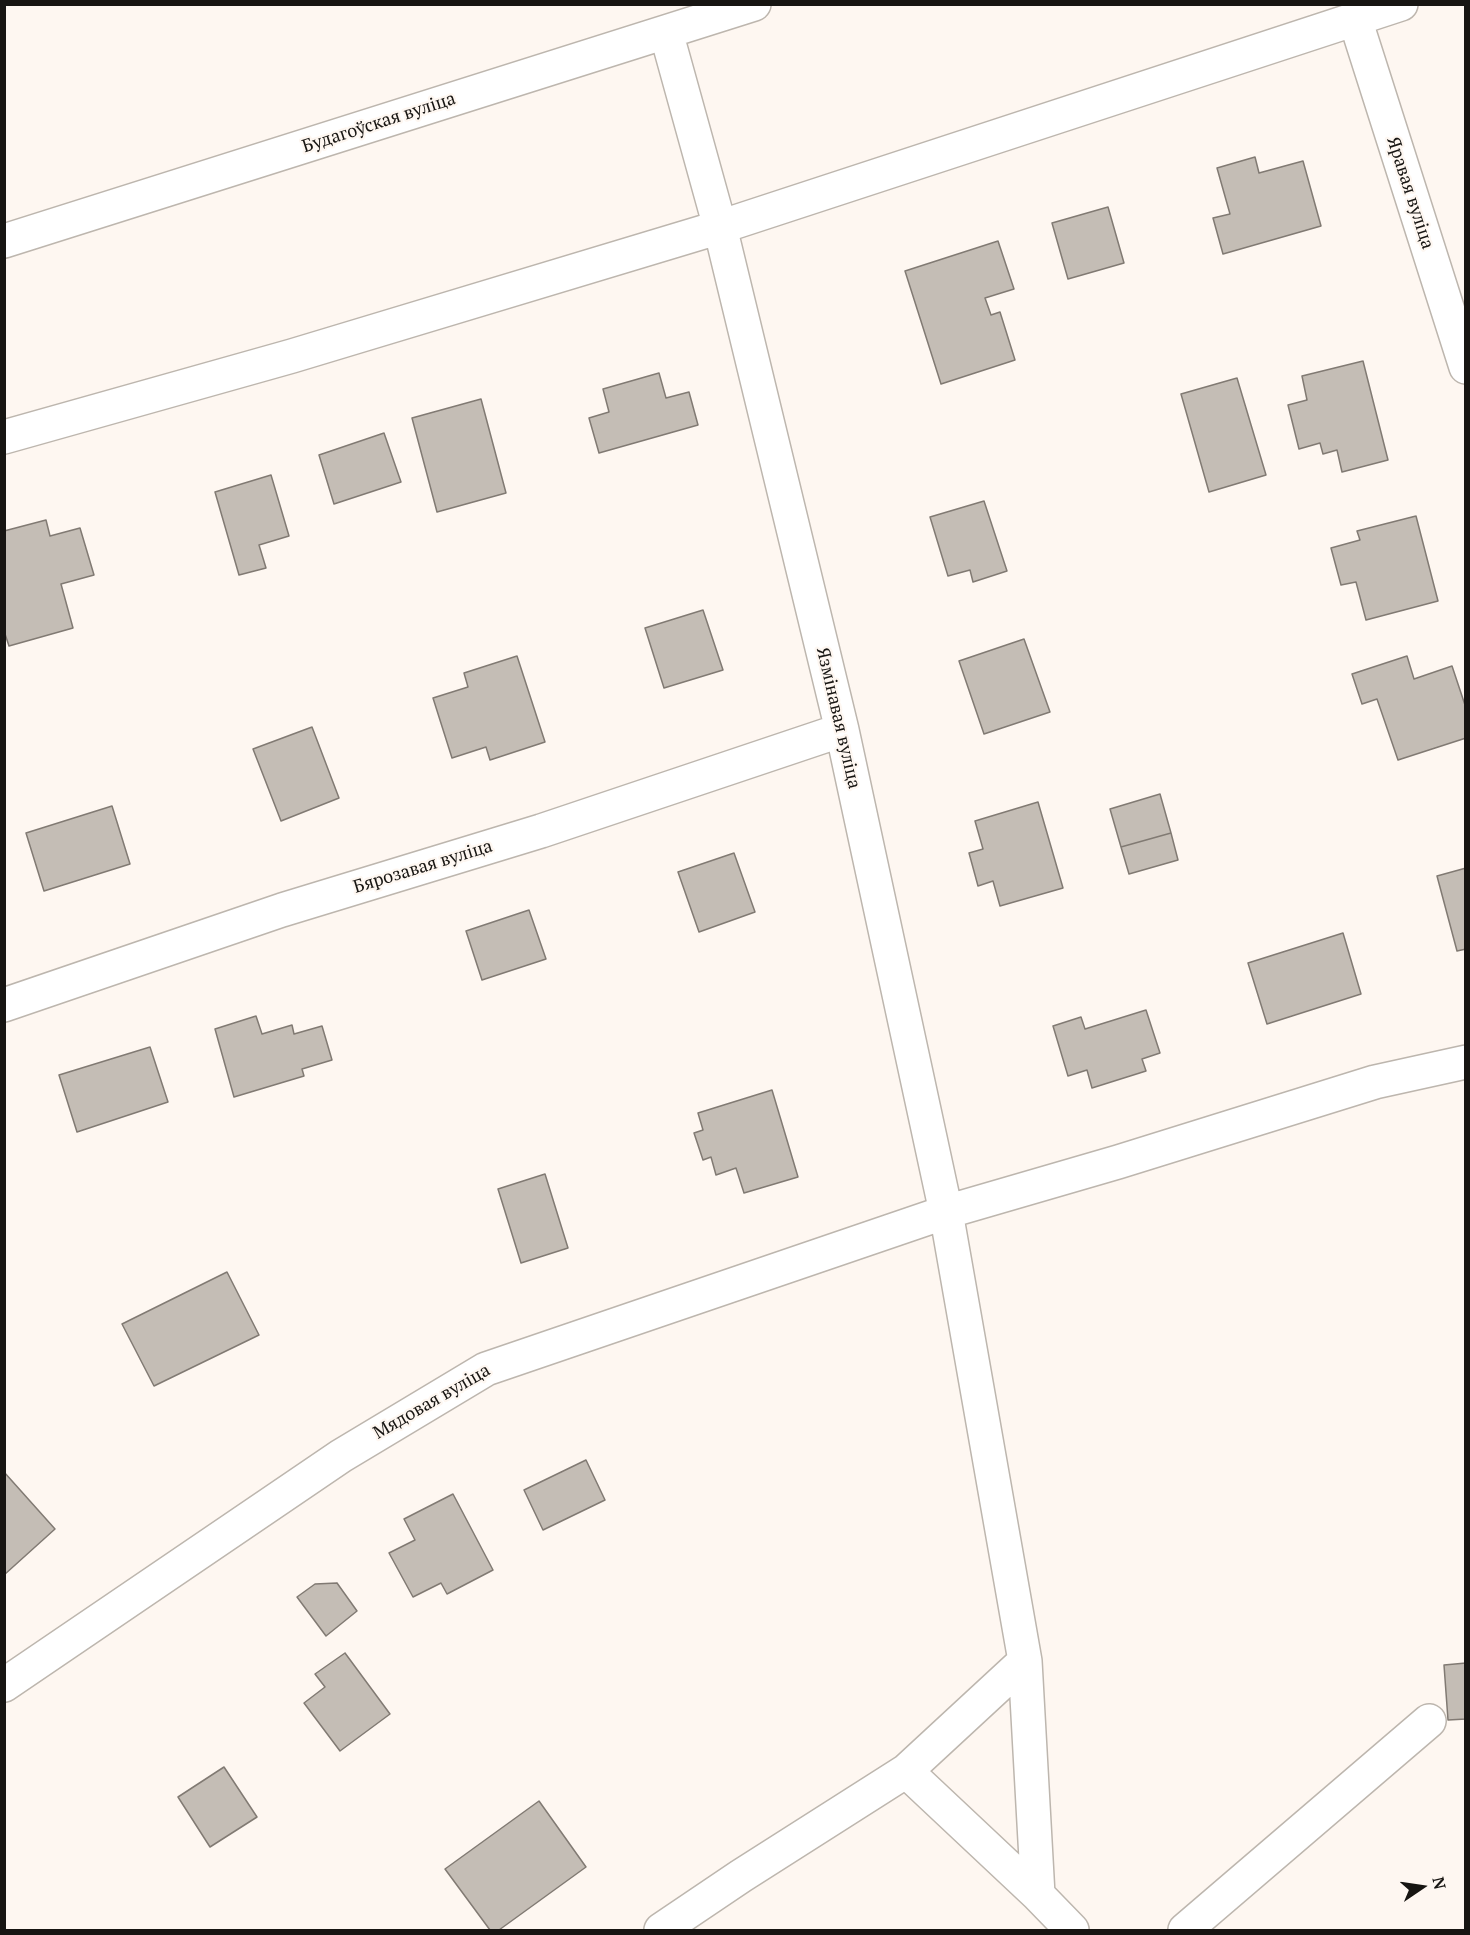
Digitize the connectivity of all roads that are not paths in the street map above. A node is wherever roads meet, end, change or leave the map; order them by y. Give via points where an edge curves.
1 (754, 4) edge
2 (1401, 4) edge
3 (1355, 19) junction
4 (666, 32) junction
5 (720, 227) junction
6 (4, 241) edge
7 (1466, 368) edge
8 (4, 437) edge
9 (842, 730) junction
10 (4, 1005) edge
11 (1466, 1062) edge
12 (946, 1212) junction
13 (1025, 1661) junction
14 (4, 1685) edge
15 (1429, 1721) dead end
16 (906, 1771) junction
17 (1038, 1895) junction
18 (662, 1930) edge
19 (1072, 1930) edge
20 (1185, 1930) edge

1 - 4 street, Будагоўская вуліца
2 - 3 street
3 - 5 street
3 - 7 street, Яравая вуліца
4 - 5 street, Язмінавая вуліца
4 - 6 street, Будагоўская вуліца
5 - 8 street via 292,356
5 - 9 street, Язмінавая вуліца
9 - 10 street, Бярозавая вуліца via 541,831 282,910
9 - 12 street, Язмінавая вуліца
11 - 12 street, Мядовая вуліца via 1374,1082
12 - 13 street, Язмінавая вуліца
12 - 14 street, Мядовая вуліца via 486,1369 341,1456
13 - 16 street
13 - 17 street, Язмінавая вуліца
15 - 20 street
16 - 17 street
16 - 18 street
17 - 19 street

